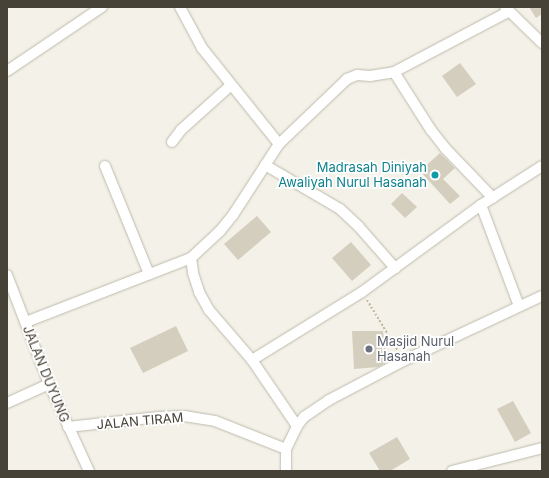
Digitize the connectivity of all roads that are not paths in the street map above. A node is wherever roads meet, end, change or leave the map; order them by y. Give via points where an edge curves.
1 (102, 7) edge
2 (180, 7) edge
3 (507, 9) edge
4 (542, 43) edge
5 (7, 71) edge
6 (394, 72) junction
7 (231, 85) junction
8 (172, 142) dead end
9 (279, 144) junction
10 (265, 164) junction
11 (104, 166) dead end
12 (542, 166) edge
13 (493, 198) junction
14 (481, 205) junction
15 (191, 258) junction
16 (395, 268) junction
17 (149, 274) junction
18 (7, 275) edge
19 (542, 296) edge
20 (11, 300) edge
21 (519, 306) junction
22 (26, 322) junction
23 (252, 360) junction
24 (49, 384) junction
25 (7, 403) edge
26 (297, 426) junction
27 (68, 427) junction
28 (542, 448) edge
29 (286, 449) junction
30 (88, 471) edge
31 (286, 471) edge
32 (452, 471) edge

1 - 5 street
2 - 7 street via 202,48
3 - 4 street
3 - 6 street
6 - 9 street via 351,76
6 - 13 street via 436,136
7 - 8 street via 181,130
7 - 9 street
9 - 10 street
10 - 15 street via 233,215
10 - 16 street via 340,209
11 - 17 street
12 - 13 street
13 - 14 street
14 - 16 street
14 - 21 street
15 - 17 street
15 - 23 street via 199,292 209,310
16 - 23 street via 362,292
17 - 22 street
18 - 20 street, JALAN DUYUNG
19 - 21 street
20 - 22 street, JALAN DUYUNG
21 - 26 street via 403,361 329,400 304,417
22 - 24 street, JALAN DUYUNG
23 - 26 street
24 - 25 street
24 - 27 street, JALAN DUYUNG
26 - 29 street
27 - 29 street, JALAN TIRAM via 184,416 215,421
27 - 30 street, JALAN DUYUNG
28 - 32 street
29 - 31 street

